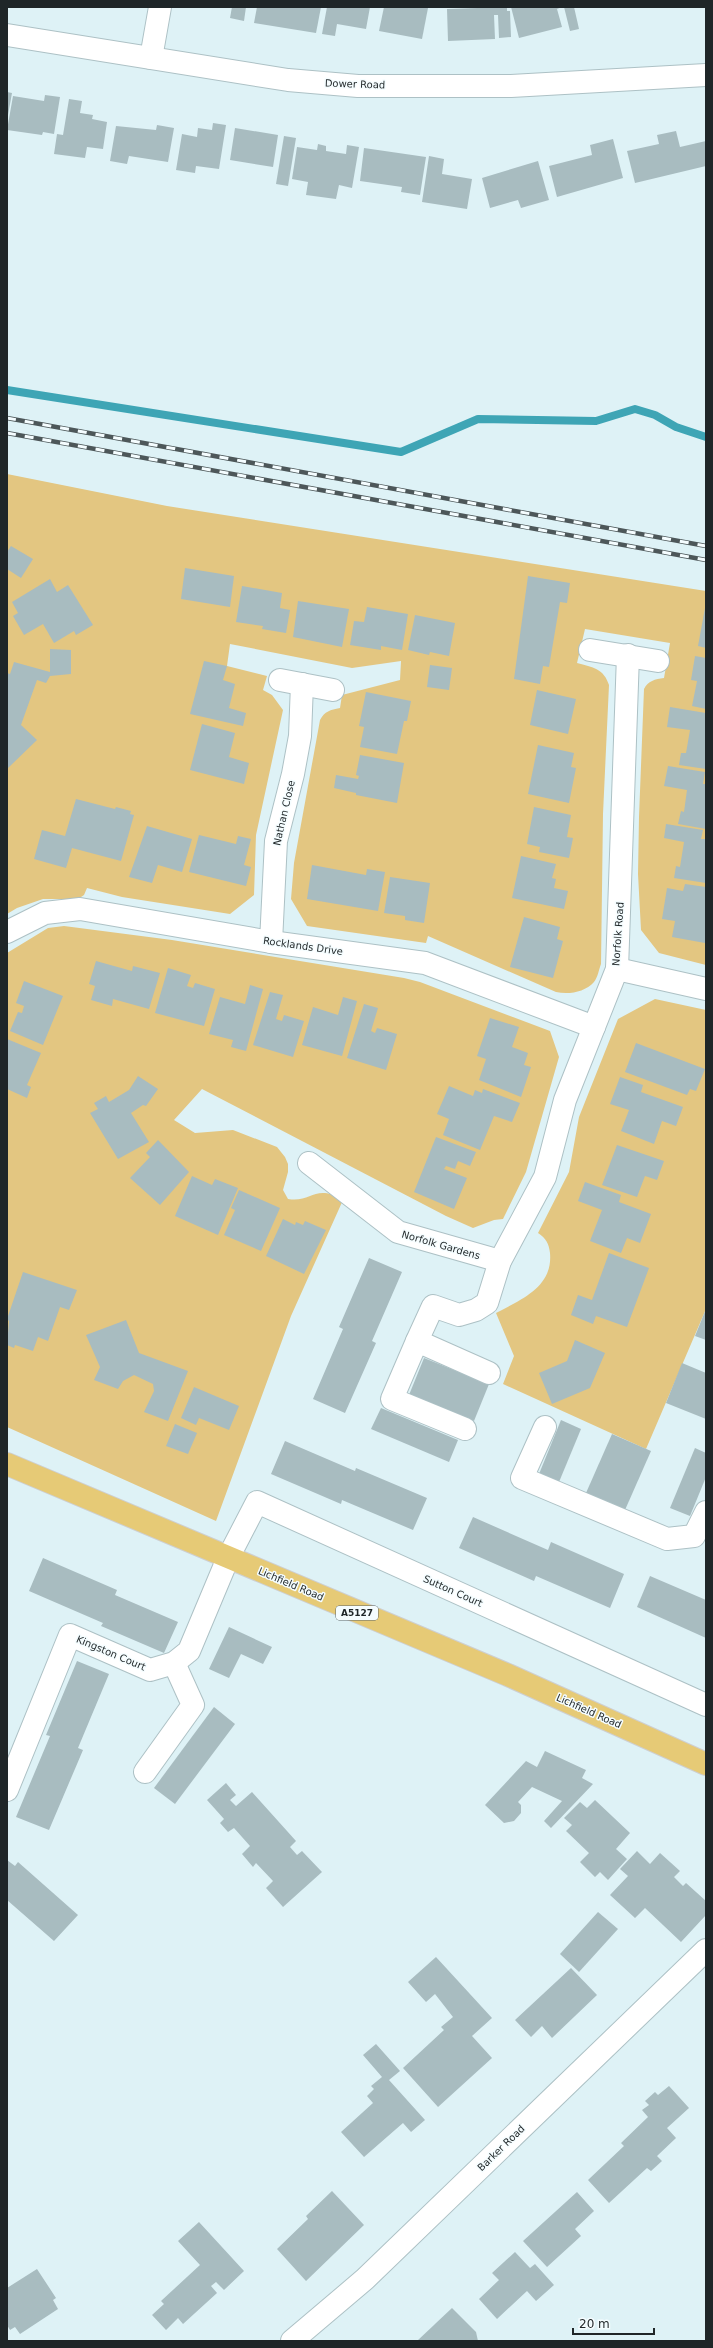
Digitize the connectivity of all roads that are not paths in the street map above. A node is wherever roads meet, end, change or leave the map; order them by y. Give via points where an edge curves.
1 (160, 7) edge
2 (7, 35) edge
3 (151, 58) junction
4 (706, 75) edge
5 (590, 650) dead end
6 (628, 655) junction
7 (658, 661) dead end
8 (280, 680) dead end
9 (302, 684) junction
10 (333, 690) dead end
11 (7, 932) edge
12 (271, 942) junction
13 (617, 969) junction
14 (706, 989) edge
15 (594, 1027) junction
16 (310, 1163) dead end
17 (500, 1261) junction
18 (417, 1341) junction
19 (489, 1373) dead end
20 (545, 1427) dead end
21 (465, 1429) dead end
22 (7, 1464) edge
23 (706, 1512) edge
24 (228, 1558) junction
25 (174, 1663) junction
26 (706, 1705) edge
27 (706, 1764) edge
28 (145, 1772) dead end
29 (7, 1790) edge
30 (706, 1950) edge
31 (292, 2341) edge

1 - 3 street
2 - 3 street, Dower Road
3 - 4 street, Dower Road via 288,80 358,86 511,86
5 - 6 street
6 - 7 street
6 - 13 street, Norfolk Road
8 - 9 street
9 - 10 street
9 - 12 street, Nathan Close via 300,736 276,841
11 - 12 street, Rocklands Drive via 45,913 80,909
12 - 15 street, Rocklands Drive via 425,963
13 - 14 street
13 - 15 street, Norfolk Road
15 - 17 street, Norfolk Road via 565,1100 545,1177
16 - 17 street, Norfolk Gardens via 398,1232
17 - 18 street, Norfolk Road via 487,1303 476,1310 459,1315 433,1306
18 - 19 street
18 - 21 street via 392,1399
20 - 23 street via 522,1478 667,1539 694,1536
22 - 24 main road, Lichfield Road / A5127
24 - 25 street, Kingston Court via 189,1651
24 - 26 street, Sutton Court via 257,1502
24 - 27 main road, Lichfield Road / A5127 via 508,1675
25 - 28 street via 193,1705
25 - 29 street, Kingston Court via 150,1670 70,1635
30 - 31 street, Barker Road via 365,2279

